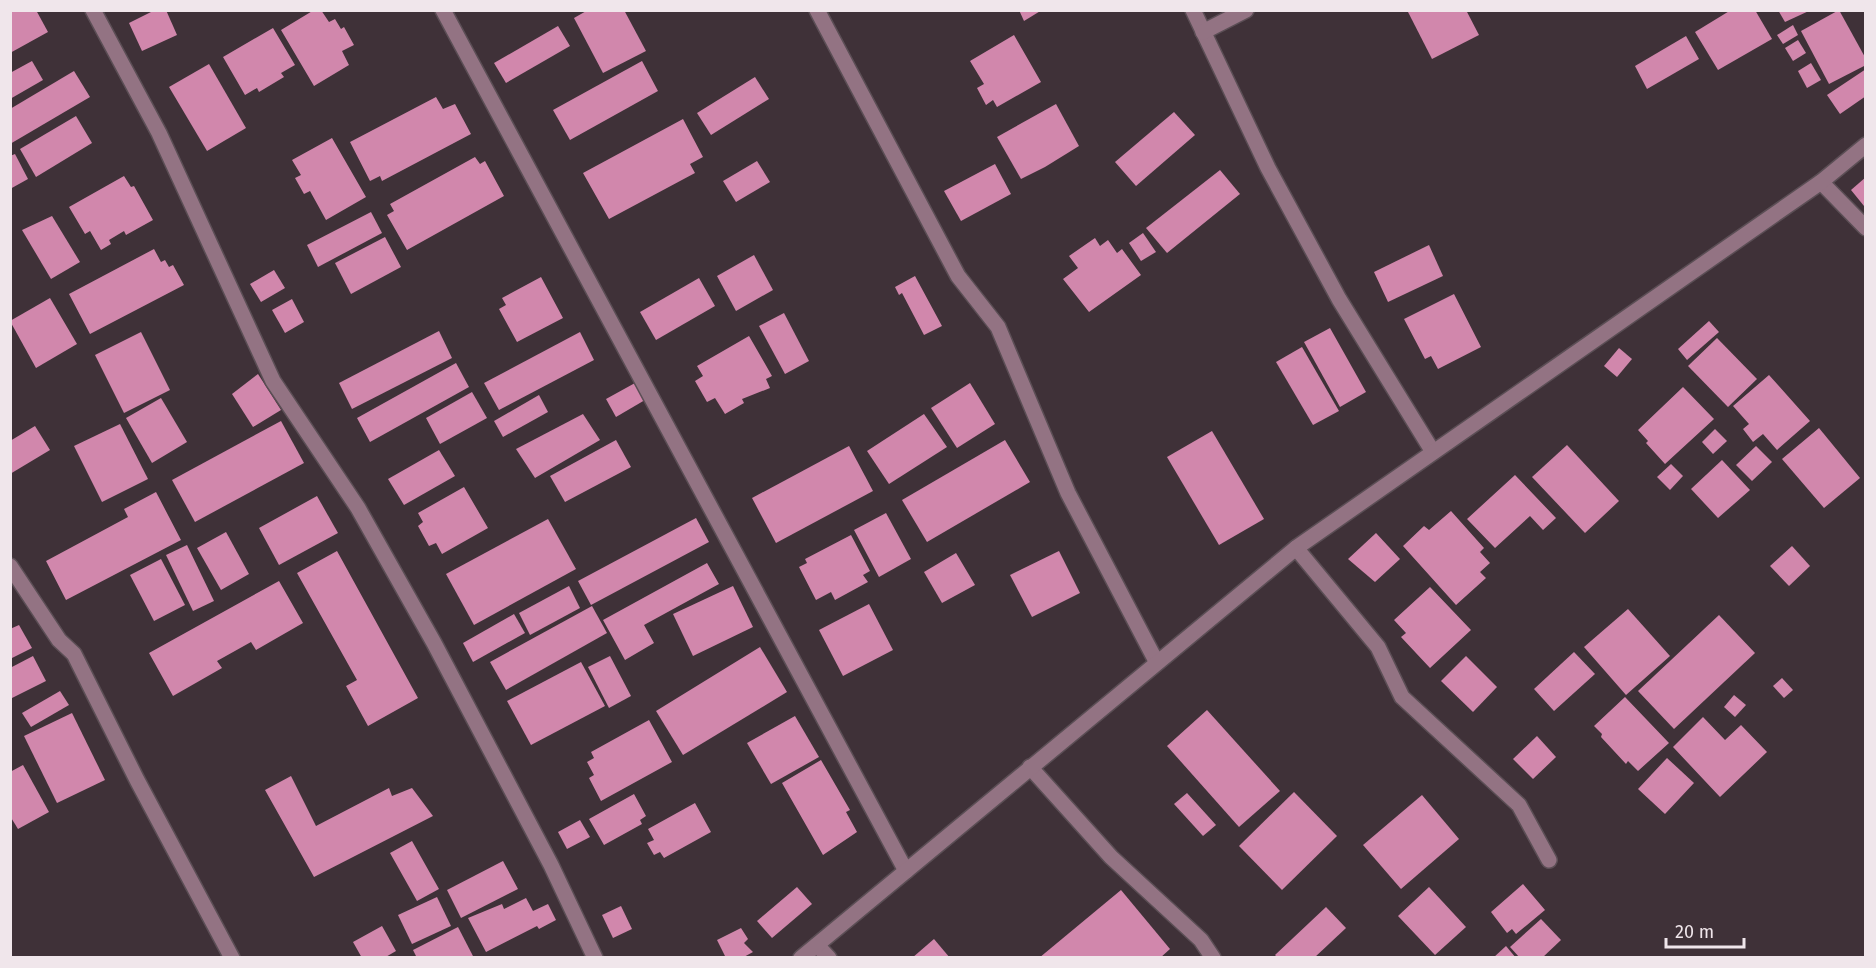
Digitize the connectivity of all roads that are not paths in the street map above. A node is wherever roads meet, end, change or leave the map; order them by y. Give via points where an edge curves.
1 (93, 10) edge
2 (443, 10) edge
3 (817, 10) edge
4 (1193, 10) edge
5 (1246, 10) edge
6 (1203, 32) junction
7 (1866, 145) edge
8 (1821, 182) junction
9 (1866, 228) edge
10 (1433, 452) junction
11 (1296, 548) junction
12 (10, 566) edge
13 (1156, 661) junction
14 (1030, 767) junction
15 (1549, 860) dead end
16 (906, 871) junction
17 (817, 945) junction
18 (232, 957) edge
19 (595, 957) edge
20 (801, 957) edge
21 (829, 957) edge
22 (1213, 957) edge

1 - 19 street via 159,133 273,381 358,508 434,643 552,865
2 - 16 street
3 - 13 street via 958,276 998,327 1068,493
4 - 6 street
5 - 6 street
6 - 10 street via 1268,168 1333,288
7 - 8 street
8 - 9 street
8 - 10 street
10 - 11 street
11 - 13 street
11 - 15 street via 1378,647 1402,697 1519,805
12 - 18 street via 59,639 74,654
13 - 14 street
14 - 16 street
14 - 22 street via 1110,857 1201,940
16 - 17 street
17 - 20 street
17 - 21 street

